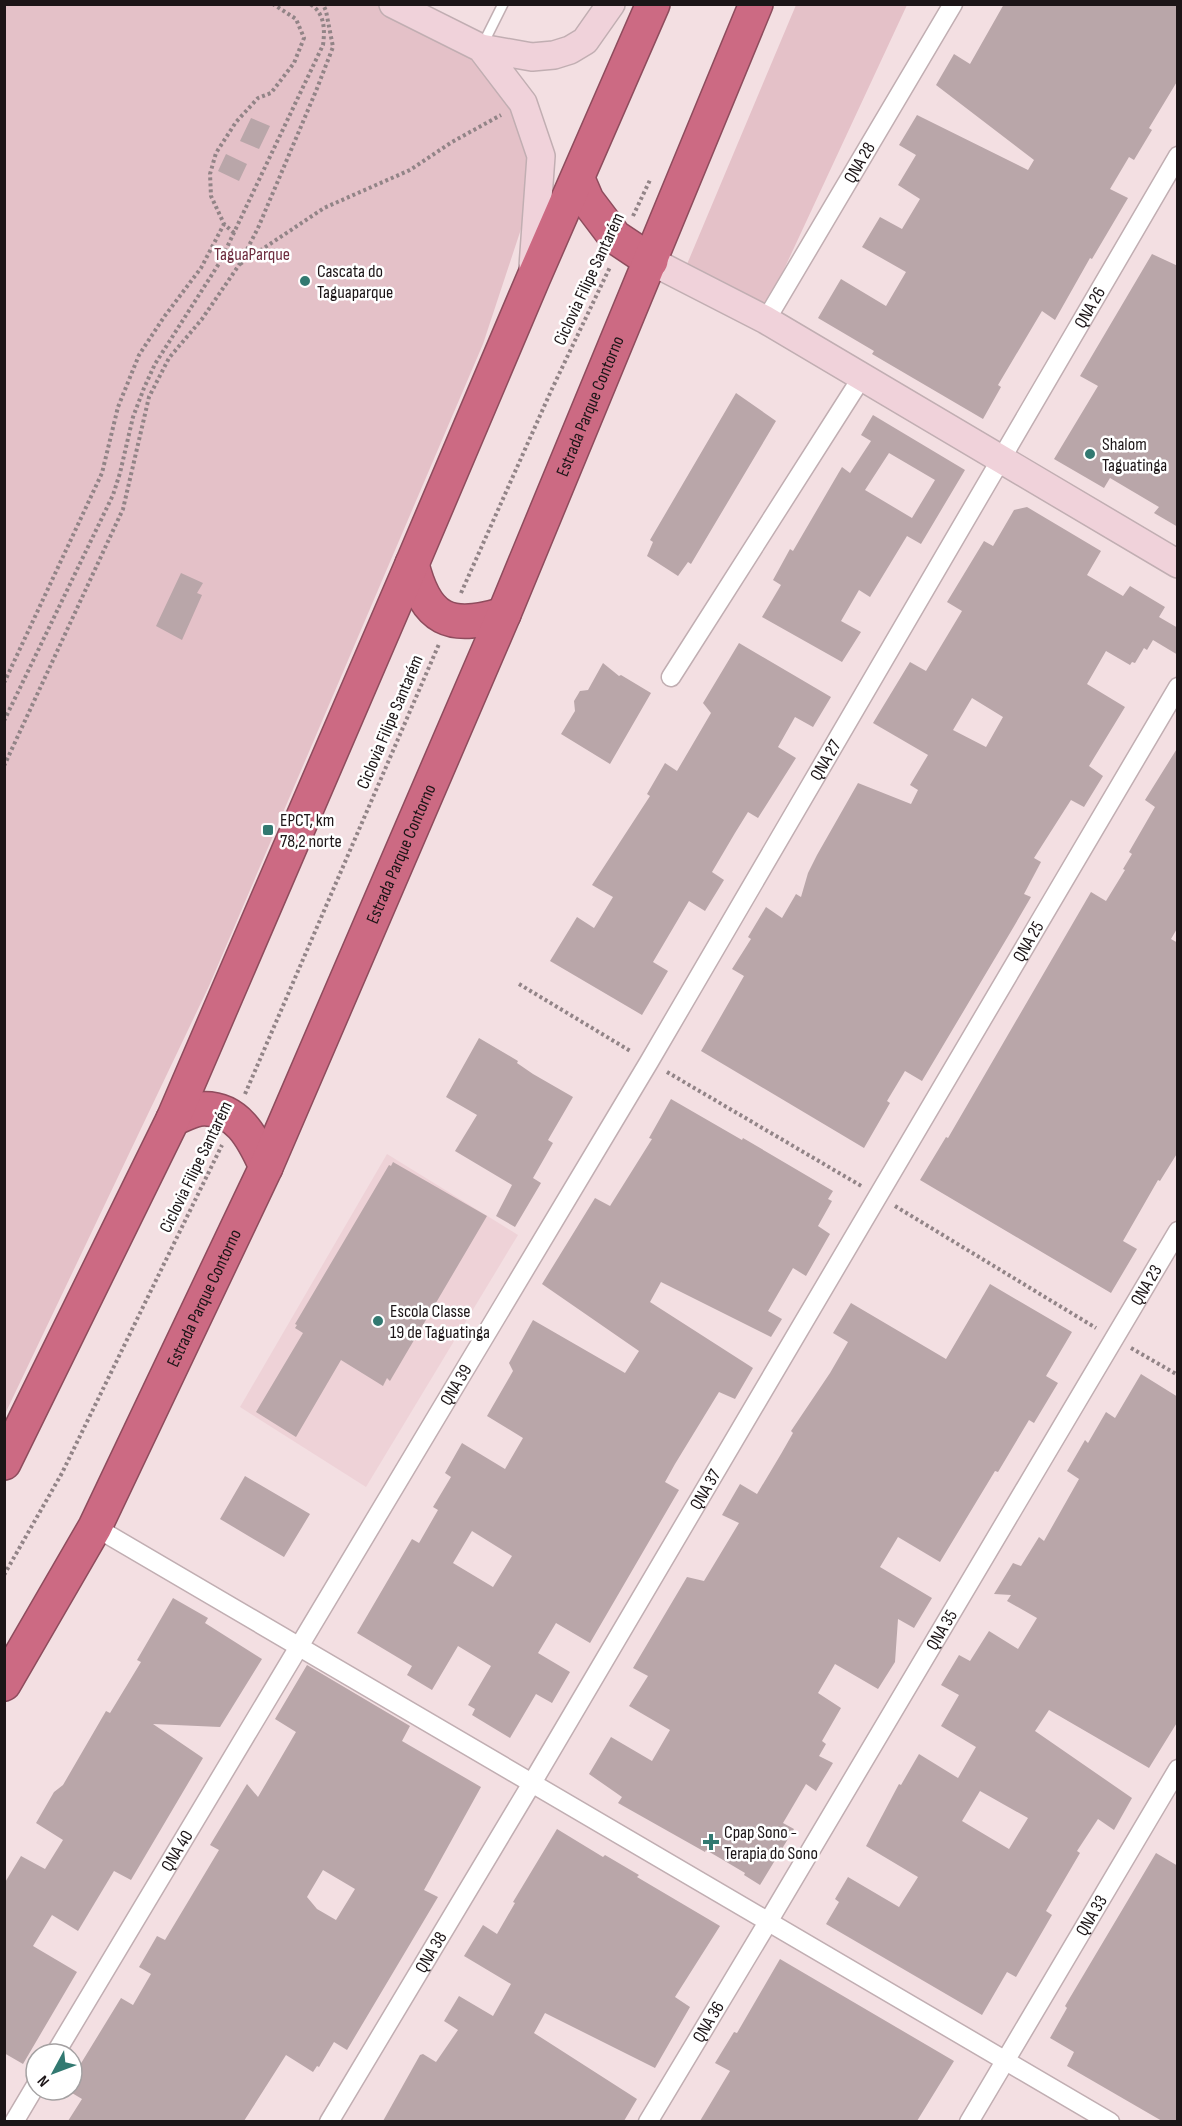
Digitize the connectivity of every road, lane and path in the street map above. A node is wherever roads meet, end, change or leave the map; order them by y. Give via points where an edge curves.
1 (273, 4) edge
2 (310, 4) edge
3 (322, 4) edge
4 (393, 4) edge
5 (503, 4) edge
6 (611, 4) edge
7 (653, 4) edge
8 (756, 4) edge
9 (952, 4) edge
10 (481, 48) junction
11 (522, 103) junction
12 (1178, 156) edge
13 (652, 177) dead end
14 (578, 179) junction
15 (224, 224) junction
16 (234, 233) junction
17 (621, 241) junction
18 (651, 261) junction
19 (239, 265) junction
20 (532, 279) junction
21 (766, 320) junction
22 (862, 377) junction
23 (999, 459) junction
24 (412, 564) junction
25 (1178, 564) edge
26 (504, 614) junction
27 (450, 619) junction
28 (671, 677) dead end
29 (4, 683) edge
30 (1178, 687) edge
31 (4, 721) edge
32 (4, 766) edge
33 (519, 984) dead end
34 (649, 1062) junction
35 (173, 1119) junction
36 (234, 1120) junction
37 (266, 1167) junction
38 (879, 1196) junction
39 (1178, 1231) edge
40 (1114, 1339) junction
41 (1178, 1375) edge
42 (4, 1463) edge
43 (95, 1527) junction
44 (4, 1575) edge
45 (298, 1645) junction
46 (4, 1684) edge
47 (1178, 1769) edge
48 (532, 1783) junction
49 (768, 1922) junction
50 (62, 2042) edge
51 (1005, 2061) junction
52 (26, 2102) edge
53 (14, 2121) edge
54 (329, 2121) edge
55 (648, 2121) edge
56 (969, 2121) edge
57 (1110, 2121) edge

1 - 15 path via 296,19 304,38 294,63 271,93 258,98 236,122 216,153 210,174 210,196
2 - 16 path via 324,26 323,45
3 - 19 path via 333,47
4 - 10 street
5 - 10 lane
6 - 10 street via 585,41 570,50 532,57
7 - 14 highway
8 - 18 highway, Estrada Parque Contorno
9 - 21 street, QNA 28
10 - 11 street
11 - 19 path via 410,170 324,208
11 - 20 street via 541,156
12 - 23 street, QNA 26
13 - 17 path, Ciclovia Filipe Santarém
14 - 17 highway via 600,219
14 - 20 highway
15 - 16 path
15 - 29 path via 201,268 139,355 118,407 102,473
16 - 31 path via 147,380 112,495
17 - 18 highway
17 - 27 path, Ciclovia Filipe Santarém
18 - 21 street
18 - 26 highway, Estrada Parque Contorno
19 - 32 path via 169,358 149,397 123,509
20 - 24 highway
21 - 22 street
22 - 23 street
22 - 28 street
23 - 25 street
23 - 34 street, QNA 27
24 - 27 highway via 428,604
24 - 35 highway
26 - 27 highway via 462,623
26 - 37 highway, Estrada Parque Contorno
27 - 36 path, Ciclovia Filipe Santarém
30 - 38 street, QNA 25
33 - 34 path
34 - 38 path
34 - 45 street, QNA 39
35 - 36 highway via 199,1109 222,1112
35 - 42 highway
36 - 37 highway via 254,1140
36 - 44 path, Ciclovia Filipe Santarém via 62,1473
37 - 43 highway, Estrada Parque Contorno
38 - 40 path
38 - 48 street, QNA 37
39 - 40 street, QNA 23
40 - 41 path
40 - 49 street, QNA 35
43 - 45 street
43 - 46 highway, Estrada Parque Contorno
45 - 48 street
45 - 50 street, QNA 40
47 - 51 street, QNA 33
48 - 49 street
48 - 54 street, QNA 38
49 - 51 street
49 - 55 street, QNA 36
51 - 56 street, QNA 33
51 - 57 street
52 - 53 street

